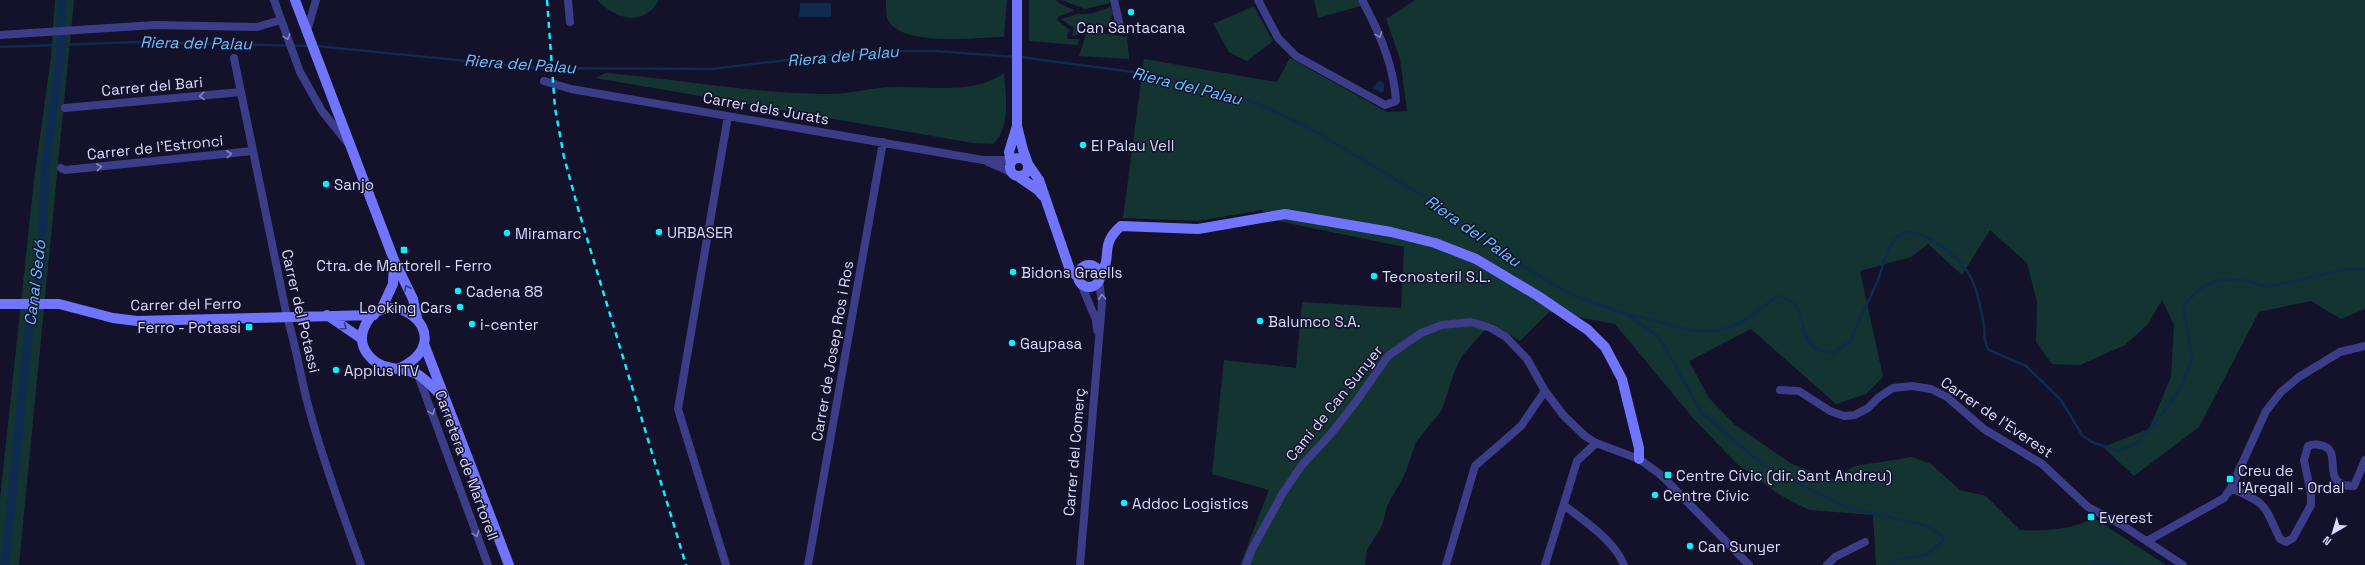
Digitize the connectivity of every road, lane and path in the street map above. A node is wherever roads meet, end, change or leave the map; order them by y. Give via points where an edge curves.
1 (274, 0) edge
2 (295, 0) edge
3 (316, 0) edge
4 (568, 0) edge
5 (1017, 0) edge
6 (1114, 0) edge
7 (1258, 0) edge
8 (1362, 0) edge
9 (281, 20) junction
10 (570, 22) dead end
11 (1120, 26) dead end
12 (307, 31) junction
13 (0, 35) edge
14 (234, 58) dead end
15 (544, 81) dead end
16 (241, 92) junction
17 (65, 108) dead end
18 (728, 116) junction
19 (1017, 126) junction
20 (883, 142) junction
21 (349, 145) junction
22 (253, 151) junction
23 (1009, 152) junction
24 (983, 160) junction
25 (998, 160) junction
26 (1028, 164) junction
27 (61, 168) dead end
28 (1014, 170) junction
29 (1048, 203) junction
30 (1066, 255) junction
31 (394, 260) junction
32 (1083, 267) junction
33 (1097, 274) junction
34 (1079, 280) junction
35 (0, 304) edge
36 (378, 312) junction
37 (326, 315) junction
38 (287, 317) junction
39 (417, 318) junction
40 (362, 339) junction
41 (1099, 341) junction
42 (424, 344) junction
43 (2365, 346) edge
44 (400, 368) junction
45 (418, 375) junction
46 (1780, 390) dead end
47 (1545, 391) junction
48 (446, 401) junction
49 (1596, 443) junction
50 (1638, 459) junction
51 (2365, 460) edge
52 (2231, 488) junction
53 (1564, 505) junction
54 (2147, 541) junction
55 (1865, 542) dead end
56 (361, 565) edge
57 (488, 565) edge
58 (509, 565) edge
59 (726, 565) edge
60 (808, 565) edge
61 (1080, 565) edge
62 (1246, 565) edge
63 (1446, 565) edge
64 (1545, 565) edge
65 (1624, 565) edge
66 (1749, 565) edge
67 (1827, 565) edge
68 (2183, 565) edge

1 - 9 street, Carretera de Martorell
2 - 12 street, Carretera de Martorell
3 - 12 street
4 - 10 street
5 - 19 street
6 - 11 street
8 -> 7 street via 1375,22 1395,82 1396,101 1385,105 1296,56 1278,38
9 - 13 street via 257,27 155,24
9 -> 21 street, Carretera de Martorell via 300,72 322,111
12 - 21 street, Carretera de Martorell
14 - 16 street, Carrer del Potassi
15 - 18 street, Carrer dels Jurats via 571,89
16 -> 17 street, Carrer del Bari
16 - 22 street, Carrer del Potassi
18 - 20 street, Carrer dels Jurats
18 - 59 street via 678,409
19 - 23 street
19 - 26 street, Carrer del Comerç
20 - 24 street, Carrer dels Jurats
20 - 60 street, Carrer de Josep Ros i Ros
21 - 31 street, Carretera de Martorell
27 -> 22 street, Carrer de l'Estronci via 65,170
22 - 38 street, Carrer del Potassi
23 - 25 street
23 - 28 street
24 - 25 street, Carrer dels Jurats
24 - 28 street, Carrer dels Jurats
25 - 28 street, Carrer dels Jurats
26 - 28 street via 1027,173
26 - 28 street via 1022,158 1016,159
26 - 29 street, Carrer del Comerç via 1039,180
28 - 29 street, Carrer del Comerç via 1038,190
29 - 30 street, Carrer del Comerç
30 - 32 street via 1074,264
30 - 34 street, Carrer del Comerç via 1070,270
31 - 36 street, Carretera de Martorell via 393,284
39 -> 31 street, Carretera de Martorell via 413,299
32 - 33 street
32 - 34 street
33 - 34 street via 1090,287
41 -> 33 street, Carrer del Comerç via 1102,303
33 - 50 street, Carrer del Comerç via 1106,261 1106,250 1112,234 1121,226 1198,229 1285,214 1390,232 1435,243 1476,259 1507,277 1588,330 1605,346 1622,379 1639,448
34 - 41 street, Carrer del Comerç via 1096,320
35 - 38 street, Carrer del Ferro via 47,303 137,321
36 - 37 street, Carrer del Ferro
36 - 39 street via 407,310
36 - 40 street, Carretera de Martorell via 365,325
37 - 38 street, Carrer del Ferro
37 -> 40 street
38 - 56 street, Carrer del Potassi via 317,438
39 - 42 street, Carretera de Martorell via 424,330
40 - 44 street, Carretera de Martorell via 365,351 373,360 388,368
41 - 61 street, Carrer del Comerç
42 - 44 street via 415,359
42 - 48 street, Carretera de Martorell
43 - 52 street via 2340,352 2299,377 2281,392 2266,411
44 - 45 street, Carretera de Martorell
45 - 48 street, Carretera de Martorell via 435,388
45 -> 57 street, Carretera de Martorell
46 - 54 street, Carrer de l'Everest via 1799,391 1830,411 1844,416 1855,415 1868,408 1893,388 1912,386 1931,389 1947,397 1984,429 2042,464 2088,507 2122,524
47 - 49 street, Camí de Can Sunyer via 1564,416
47 - 62 street, Camí de Can Sunyer via 1527,359 1506,337 1491,328 1471,322 1442,325 1421,333 1388,356 1329,436 1302,465 1283,493
47 - 63 street via 1521,426 1474,466
48 - 58 street, Carretera de Martorell
49 - 50 street, Camí de Can Sunyer
49 - 53 street via 1578,461
50 - 66 street, Camí de Can Sunyer via 1661,475
51 - 52 street via 2354,486 2345,486 2334,477 2332,452 2328,447 2313,444 2308,446 2304,460 2312,494 2311,505 2293,538 2286,542 2280,539 2267,509 2262,504
52 - 54 street via 2224,498
53 - 64 street
53 - 65 street via 1602,536 1620,555
54 - 68 street, Carrer de l'Everest
55 - 67 street via 1835,557

